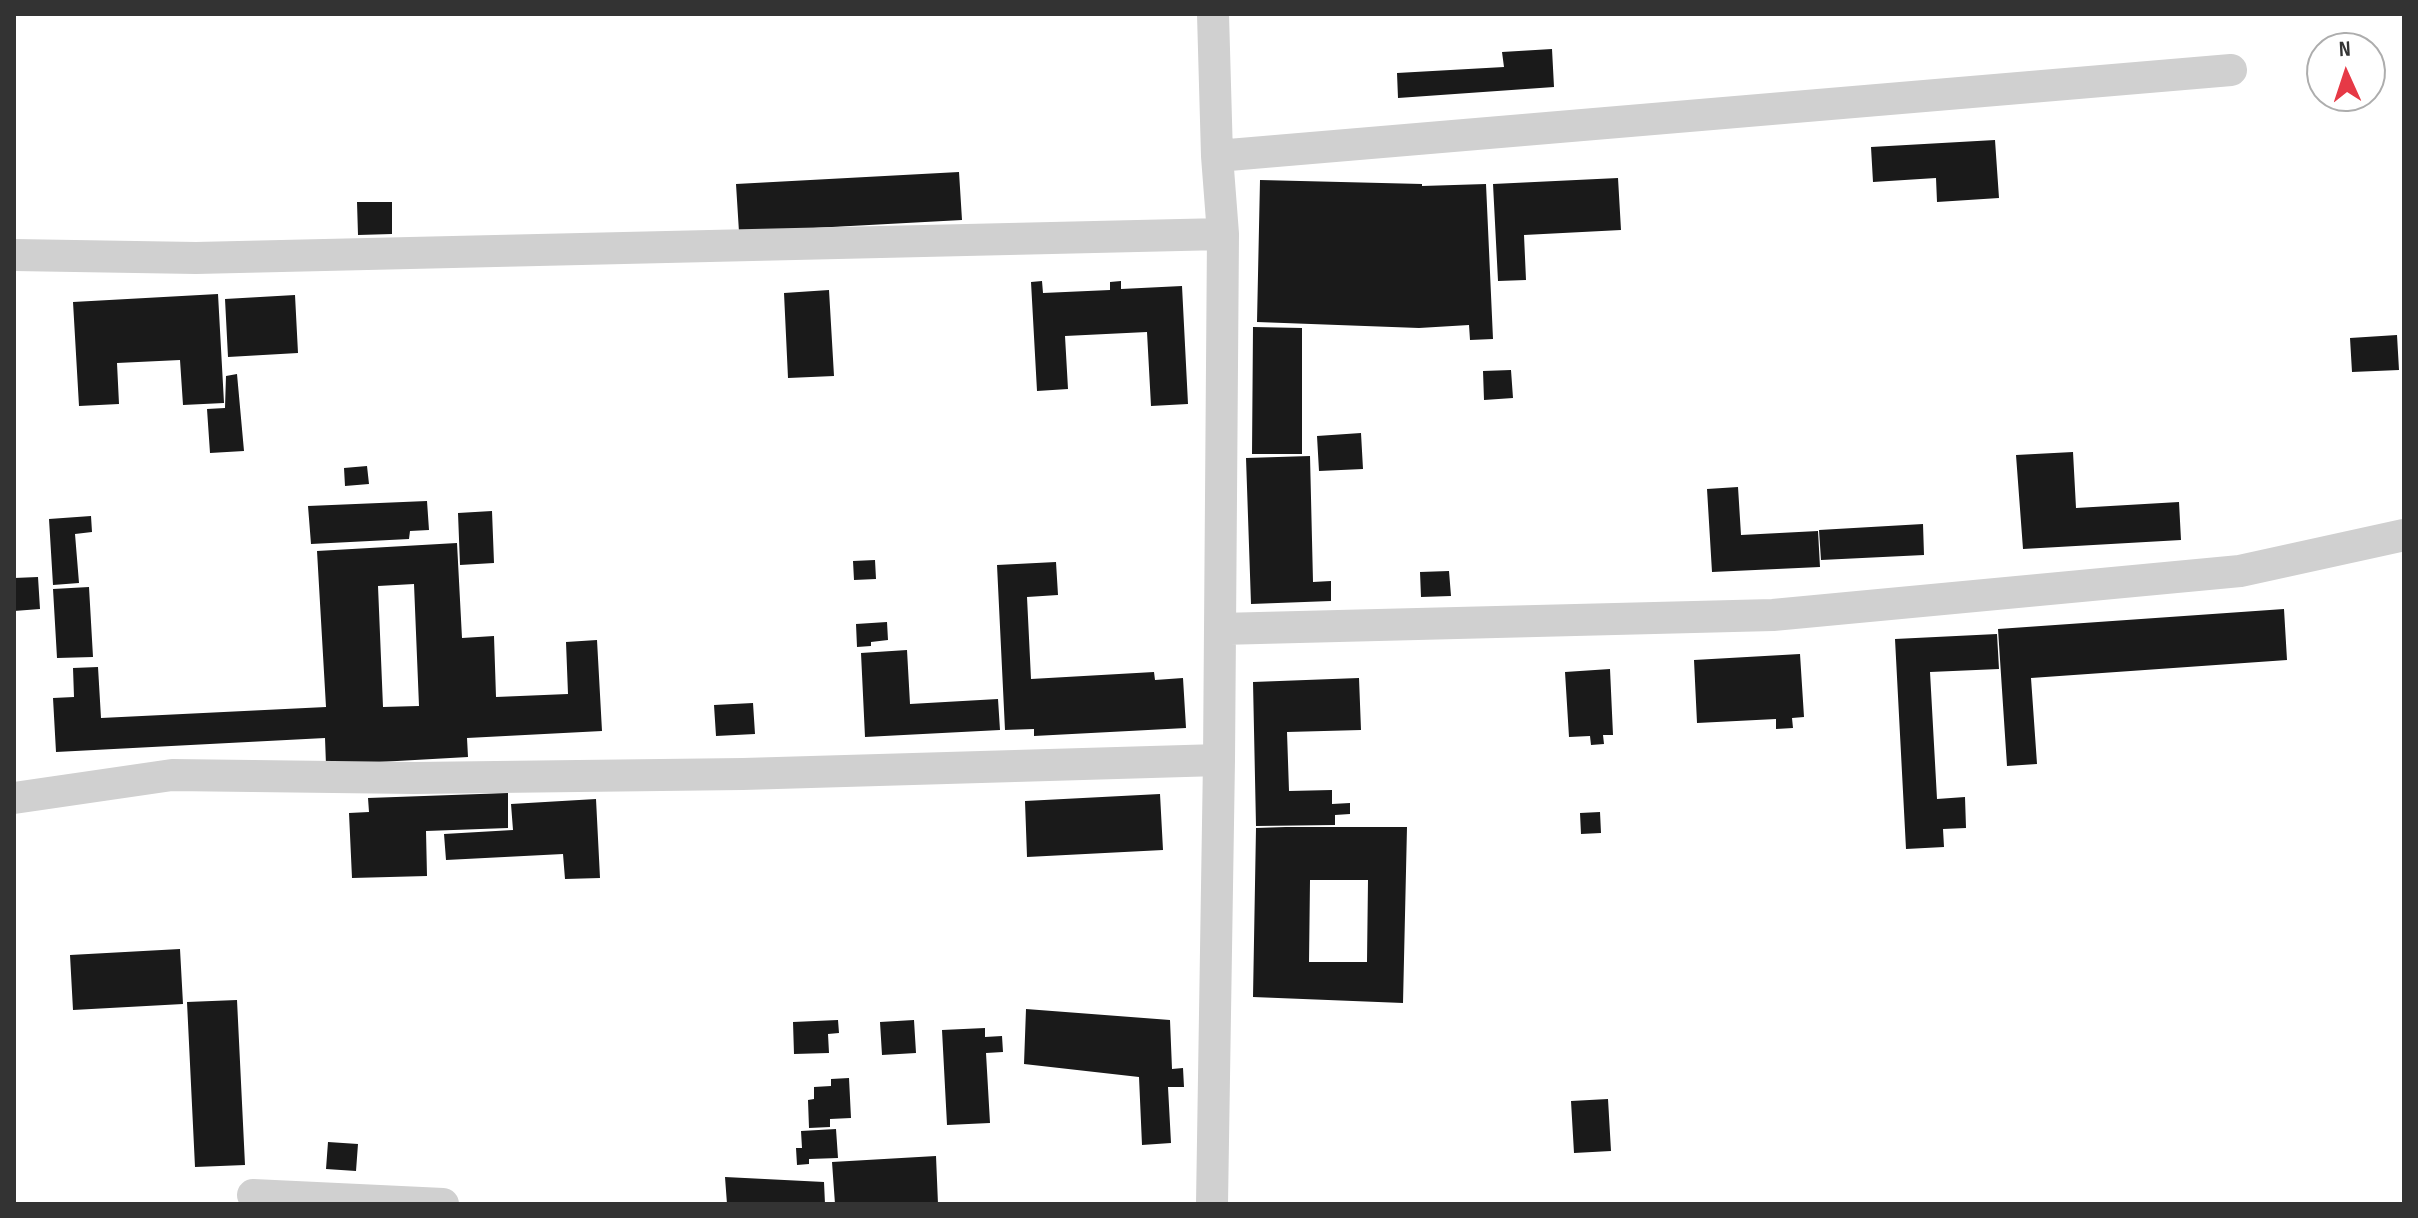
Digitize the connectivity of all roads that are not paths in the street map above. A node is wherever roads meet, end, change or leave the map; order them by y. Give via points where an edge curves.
1 (1213, 14) edge
2 (2231, 70) dead end
3 (1217, 156) junction
4 (1223, 234) junction
5 (14, 255) edge
6 (2404, 535) edge
7 (1220, 629) junction
8 (1219, 760) junction
9 (14, 798) edge
10 (253, 1195) dead end
11 (443, 1204) edge
12 (1212, 1204) edge

1 - 3 street
2 - 3 street
3 - 4 street
4 - 5 street via 196,258
4 - 7 street
6 - 7 street via 2240,571 1773,615
7 - 8 street
8 - 9 street via 743,774 172,775
8 - 12 street
10 - 11 street

